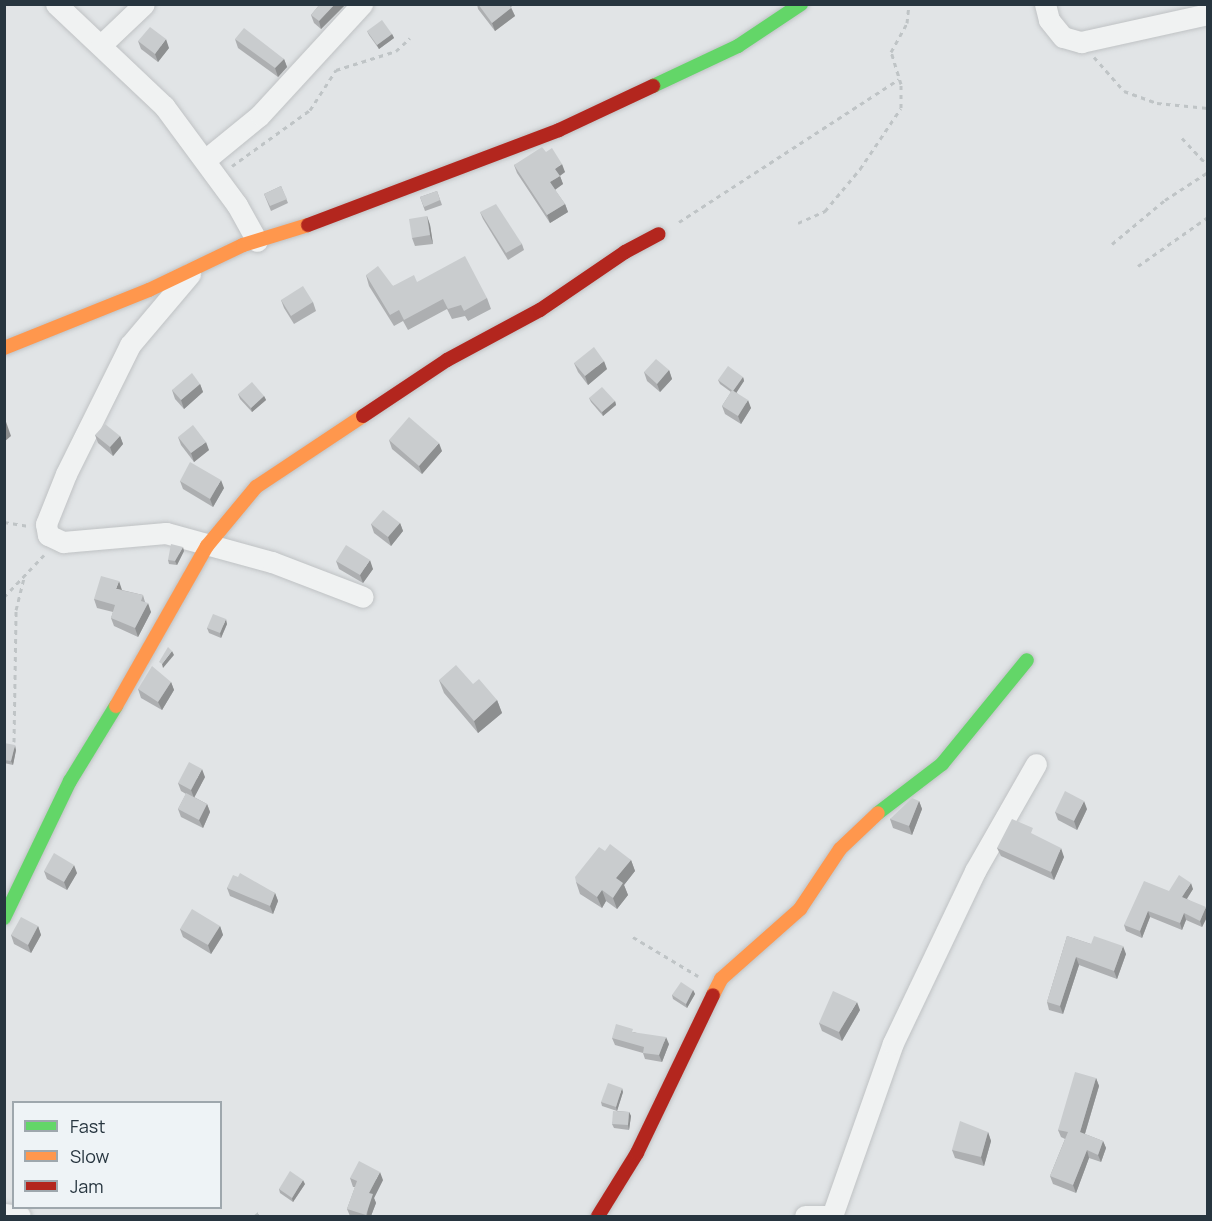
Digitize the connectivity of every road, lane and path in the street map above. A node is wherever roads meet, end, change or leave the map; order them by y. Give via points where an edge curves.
1 (56, 4) edge
2 (144, 4) edge
3 (362, 4) edge
4 (801, 4) edge
5 (909, 4) edge
6 (1045, 4) edge
7 (1208, 14) edge
8 (410, 38) dead end
9 (1081, 42) junction
10 (101, 45) junction
11 (899, 78) junction
12 (1208, 108) edge
13 (1182, 138) dead end
14 (1208, 166) edge
15 (210, 169) junction
16 (1208, 172) edge
17 (1208, 216) edge
18 (798, 223) dead end
19 (659, 234) joint
20 (257, 242) junction
21 (1112, 244) dead end
22 (1138, 266) dead end
23 (192, 272) junction
24 (4, 348) edge
25 (53, 504) junction
26 (4, 522) edge
27 (51, 534) junction
28 (82, 541) junction
29 (207, 546) junction
30 (24, 578) junction
31 (4, 597) edge
32 (363, 597) dead end
33 (1027, 660) dead end
34 (14, 742) edge
35 (1036, 764) dead end
36 (4, 918) edge
37 (633, 937) dead end
38 (717, 988) junction
39 (260, 1212) dead end
40 (4, 1214) edge
41 (20, 1216) edge
42 (255, 1216) edge
43 (598, 1216) edge
44 (805, 1216) edge
45 (831, 1216) edge

1 - 10 street
2 - 10 street
3 - 15 street
4 - 20 street via 738,46 559,130 345,213
5 - 11 path via 907,23 891,52
6 - 9 street via 1048,20 1063,37
7 - 9 street
8 - 15 path via 396,51 336,70 310,110
9 - 12 path via 1124,91 1157,103
10 - 15 street via 164,106
11 - 18 path via 902,108 860,169 825,211
11 - 19 path
13 - 14 path
15 - 20 street via 237,205
16 - 21 path via 1165,200
17 - 22 path
19 - 29 street via 625,252 540,310 447,360 291,461 256,487
20 - 23 street via 225,253
23 - 24 street
23 - 25 street via 130,345
25 - 27 street
25 - 28 street via 56,519
26 - 27 path
27 - 28 street
27 - 30 path
28 - 29 street via 166,533
29 - 32 street via 272,562
29 - 36 street via 134,678 70,781
30 - 31 path
30 - 34 path via 16,610
33 - 38 street via 942,764 861,827 840,849 800,909 721,979
35 - 45 street via 975,871 893,1043
37 - 38 path
38 - 43 street via 637,1153
39 - 42 path
40 - 41 street
44 - 45 street

